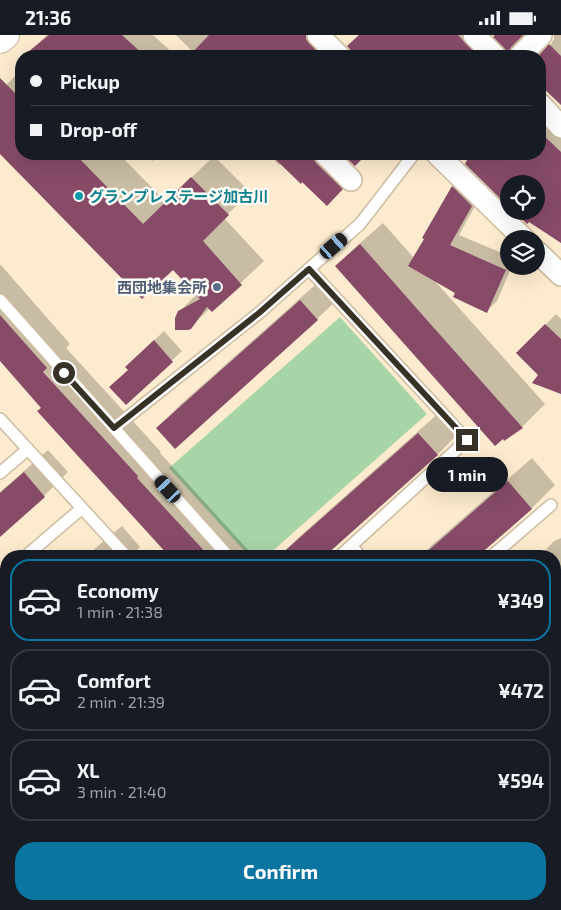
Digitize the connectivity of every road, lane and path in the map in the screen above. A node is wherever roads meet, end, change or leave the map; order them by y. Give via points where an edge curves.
1 (5, 35) edge
2 (318, 35) edge
3 (474, 35) edge
4 (542, 35) edge
5 (0, 39) edge
6 (333, 50) edge
7 (489, 50) edge
8 (526, 50) edge
9 (546, 111) edge
10 (561, 127) edge
11 (331, 160) edge
12 (409, 160) edge
13 (443, 160) edge
14 (351, 180) dead end
15 (515, 230) edge
16 (545, 260) edge
17 (309, 269) junction
18 (561, 275) edge
19 (0, 300) edge
20 (0, 419) edge
21 (114, 428) junction
22 (28, 449) junction
23 (0, 473) edge
24 (551, 505) dead end
25 (82, 508) junction
26 (352, 547) junction
27 (33, 550) edge
28 (120, 550) edge
29 (223, 550) edge
30 (348, 550) edge
31 (355, 550) edge
32 (499, 550) edge

1 - 5 street
2 - 6 street
3 - 7 street
4 - 8 street
9 - 10 street
11 - 14 street
12 - 17 lane via 360,224
13 - 15 street
16 - 18 street
17 - 21 lane via 259,313
17 - 26 lane via 467,440
19 - 21 lane
20 - 22 lane
21 - 29 lane
22 - 23 lane
22 - 25 lane
24 - 32 lane
25 - 27 lane
25 - 28 lane
26 - 30 lane
26 - 31 lane

